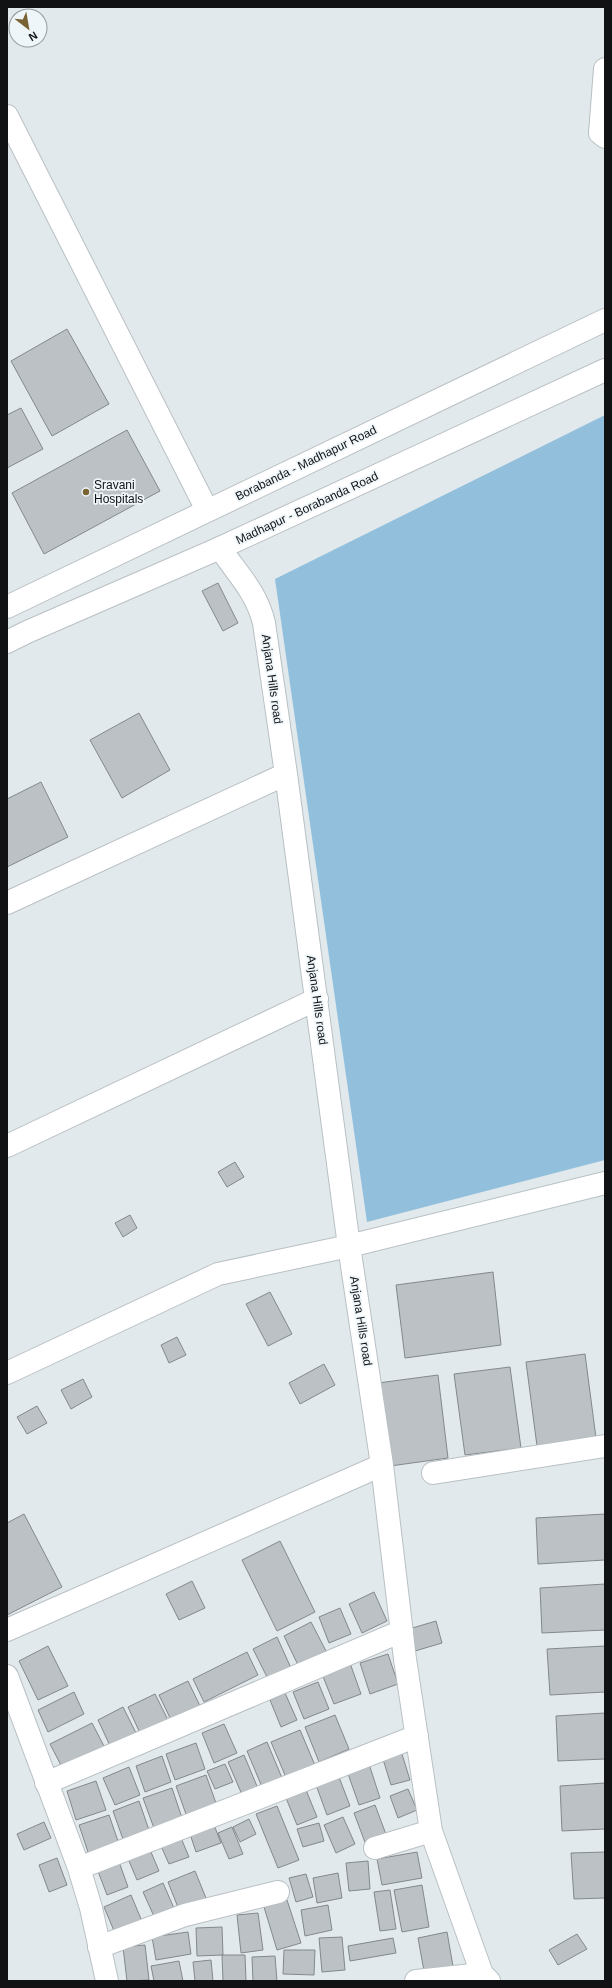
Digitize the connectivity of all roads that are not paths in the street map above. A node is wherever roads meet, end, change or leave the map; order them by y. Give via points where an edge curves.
1 (605, 69) edge
2 (7, 116) edge
3 (605, 137) edge
4 (605, 320) edge
5 (605, 370) edge
6 (207, 510) junction
7 (220, 548) junction
8 (9, 602) edge
9 (7, 642) edge
10 (286, 774) junction
11 (7, 903) edge
12 (317, 999) junction
13 (7, 1146) edge
14 (605, 1183) edge
15 (349, 1246) junction
16 (7, 1373) edge
17 (605, 1446) edge
18 (382, 1464) junction
19 (433, 1473) dead end
20 (7, 1630) edge
21 (402, 1631) junction
22 (7, 1676) edge
23 (417, 1736) junction
24 (46, 1783) junction
25 (431, 1831) junction
26 (375, 1848) dead end
27 (79, 1868) junction
28 (278, 1892) dead end
29 (99, 1947) junction
30 (485, 1978) edge
31 (107, 1981) edge
32 (416, 1981) edge

1 - 3 street via 600,133
2 - 6 street
4 - 6 street, Borabanda - Madhapur Road
5 - 7 street, Madhapur - Borabanda Road
6 - 8 street, Borabanda - Madhapur Road
7 - 9 street, Madhapur - Borabanda Road
7 - 10 street, Anjana Hills road via 237,574 252,590 260,605
10 - 11 street
10 - 12 street, Anjana Hills road
12 - 13 street
12 - 15 street, Anjana Hills road
14 - 15 street
15 - 16 street via 218,1274
15 - 18 street, Anjana Hills road
17 - 19 street
18 - 20 street
18 - 21 street, Anjana Hills road
21 - 23 street, Anjana Hills road
21 - 24 street
22 - 24 street
23 - 25 street, Anjana Hills road
23 - 27 street
24 - 27 street
25 - 26 street
25 - 30 street, Anjana Hills road
27 - 29 street
28 - 29 street via 185,1915
29 - 31 street
30 - 32 street

